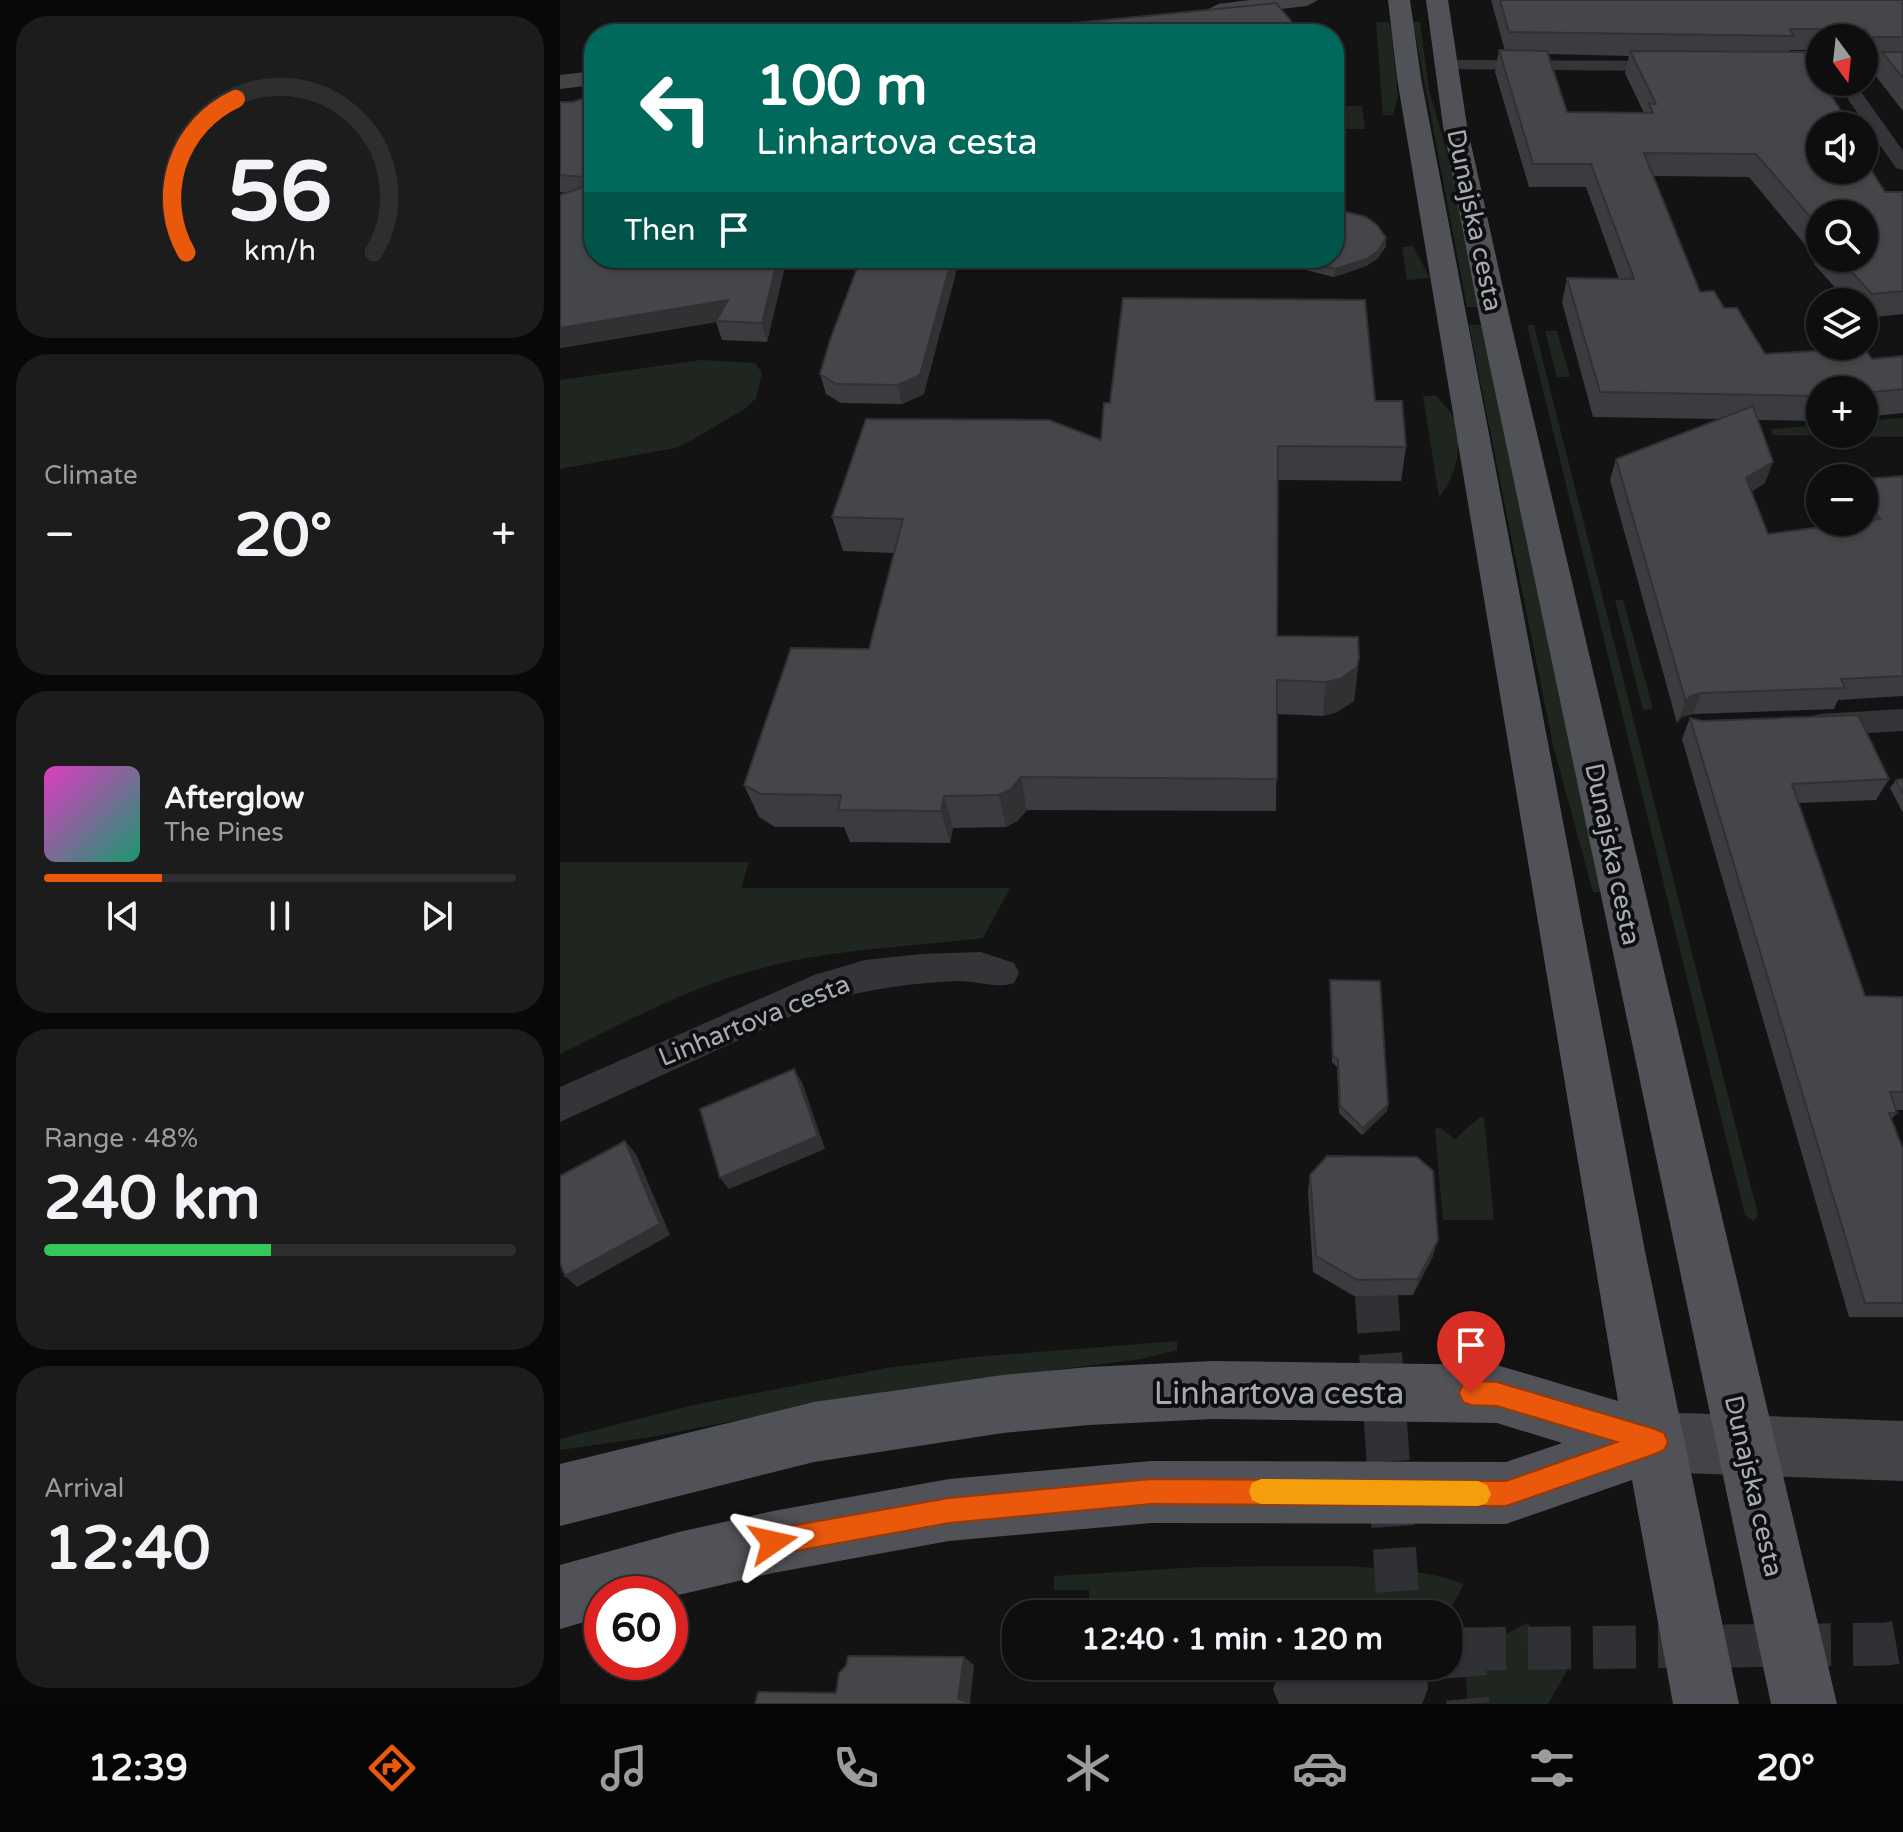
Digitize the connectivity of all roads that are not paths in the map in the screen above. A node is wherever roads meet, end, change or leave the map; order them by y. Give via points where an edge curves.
1 (1307, 0) edge
2 (1399, 0) edge
3 (1437, 0) edge
4 (1194, 12) edge
5 (1447, 65) junction
6 (1692, 66) edge
7 (1878, 66) edge
8 (1903, 66) edge
9 (584, 79) edge
10 (560, 82) edge
11 (1855, 96) edge
12 (1903, 164) edge
13 (1903, 720) edge
14 (1796, 725) edge
15 (1002, 973) dead end
16 (560, 1105) edge
17 (1655, 1442) junction
18 (1744, 1445) junction
19 (1903, 1451) edge
20 (560, 1495) edge
21 (560, 1597) edge
22 (1403, 1680) edge
23 (1297, 1689) dead end
24 (1706, 1704) edge
25 (1804, 1704) edge

1 - 4 main road
2 - 17 main road, Dunajska cesta via 1502,605
3 - 5 main road, Dunajska cesta
5 - 6 street
5 - 18 main road, Dunajska cesta via 1497,331
7 - 8 street
9 - 10 main road
11 - 12 street
13 - 14 street
15 - 16 street, Linhartova cesta via 981,966 922,968 865,975 814,990
17 - 18 main road
17 - 20 main road, Linhartova cesta via 1497,1394 1213,1390 1089,1396 814,1432
17 - 21 main road via 1506,1493 1151,1492 949,1510 679,1563
17 - 24 main road, Dunajska cesta
18 - 19 main road
18 - 25 main road, Dunajska cesta
22 - 23 street via 1404,1689

